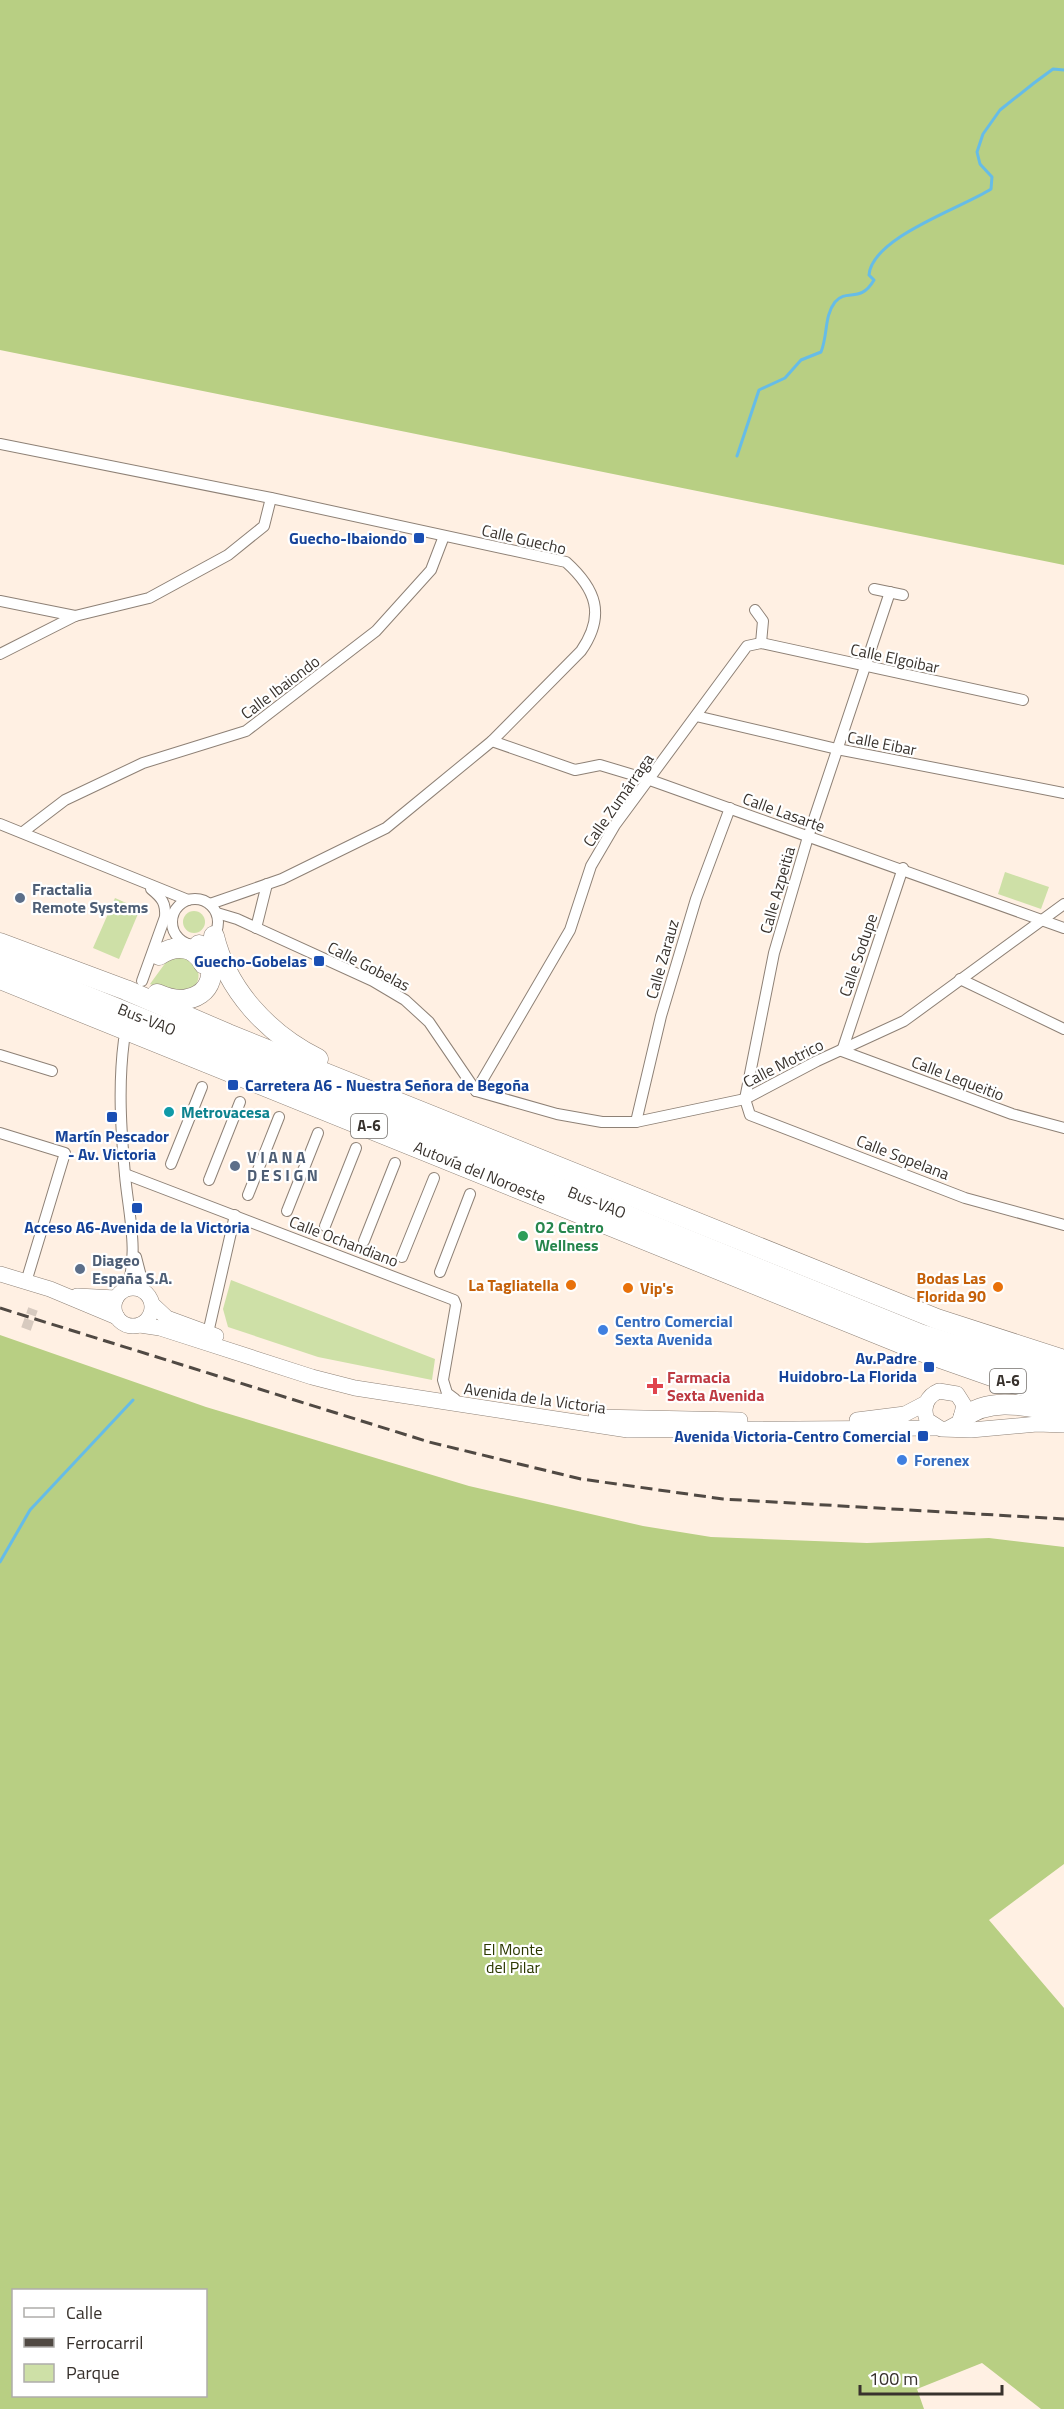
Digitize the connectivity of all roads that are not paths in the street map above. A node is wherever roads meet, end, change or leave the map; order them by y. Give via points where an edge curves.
1 (0, 444) edge
2 (271, 498) junction
3 (444, 536) junction
4 (874, 589) dead end
5 (890, 592) junction
6 (903, 595) dead end
7 (0, 601) edge
8 (755, 610) dead end
9 (75, 616) junction
10 (761, 643) junction
11 (0, 654) edge
12 (865, 667) junction
13 (1023, 700) dead end
14 (696, 716) junction
15 (492, 741) junction
16 (837, 749) junction
17 (650, 780) junction
18 (1064, 794) edge
19 (730, 808) junction
20 (0, 824) edge
21 (23, 832) junction
22 (808, 837) junction
23 (903, 868) junction
24 (141, 882) junction
25 (267, 884) junction
26 (157, 888) junction
27 (188, 900) junction
28 (1064, 904) edge
29 (213, 908) junction
30 (173, 916) junction
31 (1042, 920) junction
32 (251, 926) junction
33 (1064, 928) edge
34 (210, 936) junction
35 (179, 939) junction
36 (0, 943) edge
37 (154, 958) junction
38 (0, 962) edge
39 (0, 979) edge
40 (960, 979) junction
41 (126, 990) junction
42 (200, 992) junction
43 (1064, 1029) edge
44 (124, 1040) dead end
45 (842, 1051) junction
46 (0, 1055) edge
47 (52, 1071) dead end
48 (359, 1086) junction
49 (202, 1087) dead end
50 (476, 1090) junction
51 (745, 1099) junction
52 (240, 1102) dead end
53 (279, 1117) dead end
54 (636, 1122) junction
55 (1064, 1128) edge
56 (0, 1133) edge
57 (318, 1133) dead end
58 (356, 1148) dead end
59 (395, 1163) dead end
60 (171, 1164) dead end
61 (125, 1174) junction
62 (434, 1178) dead end
63 (209, 1180) dead end
64 (470, 1194) dead end
65 (248, 1195) dead end
66 (287, 1211) dead end
67 (235, 1215) junction
68 (1064, 1225) edge
69 (325, 1226) dead end
70 (364, 1241) dead end
71 (132, 1242) junction
72 (402, 1257) dead end
73 (440, 1272) dead end
74 (0, 1274) edge
75 (26, 1282) junction
76 (50, 1289) junction
77 (121, 1294) junction
78 (148, 1298) junction
79 (117, 1317) junction
80 (140, 1325) junction
81 (208, 1333) junction
82 (1064, 1360) edge
83 (1064, 1379) edge
84 (1064, 1397) edge
85 (455, 1399) junction
86 (926, 1403) junction
87 (1064, 1412) edge
88 (955, 1420) junction
89 (1064, 1425) edge
90 (998, 1426) junction

1 - 2 street, Calle Guecho
2 - 3 street, Calle Guecho
2 - 9 street via 264,526 228,555 149,598
3 - 15 street, Calle Guecho via 566,562 590,589 595,607 595,623 581,651
3 - 21 street, Calle Ibaiondo via 431,570 376,631 246,731 143,763 65,800
4 - 5 street
5 - 6 street
5 - 12 street, Calle Azpeitia
7 - 9 street
8 - 10 street via 763,621
9 - 11 street
10 - 12 street, Calle Elgoibar
10 - 14 street, Calle Zumárraga via 747,646
12 - 13 street, Calle Elgoibar
12 - 16 street, Calle Azpeitia
14 - 16 street, Calle Eibar
14 - 17 street, Calle Zumárraga
15 - 17 street, Calle Lasarte via 575,770 600,765
15 - 25 street, Calle Guecho via 386,828
16 - 18 street, Calle Eibar
16 - 22 street, Calle Azpeitia
17 - 19 street, Calle Lasarte
17 - 50 street, Calle Zumárraga via 615,825 591,866 570,930
19 - 22 street, Calle Lasarte
19 - 54 street, Calle Zarauz via 696,899 661,1016
20 - 21 street
21 - 24 street
22 - 23 street, Calle Lasarte
22 - 51 street, Calle Azpeitia via 774,953
23 - 31 street, Calle Lasarte
23 - 45 street, Calle Sodupe
24 - 26 street
24 - 37 street via 162,897 166,907
25 - 29 street, Calle Guecho
25 - 32 street
26 - 27 street
26 - 30 street via 170,900
27 - 29 street via 196,899
27 - 30 street
28 - 31 street, Calle Motrico
29 - 32 street, Calle Gobelas
29 - 34 street
30 - 35 street
30 - 37 street
31 - 33 street, Calle Lasarte
31 - 40 street, Calle Motrico
32 - 34 street, Calle Gobelas via 229,922
32 - 50 street, Calle Gobelas via 373,981 405,1000 429,1022
34 - 35 street via 185,943
34 - 42 highway via 208,955 213,974
34 - 48 highway via 229,976 252,1009 279,1035 347,1072
35 - 37 street via 167,943
36 - 41 highway, Autovía del Noroeste / A-6
37 - 42 highway via 179,947 198,954 206,971
38 - 83 highway, Bus-VAO via 920,1334
39 - 84 highway, Autovía del Noroeste / A-6 via 895,1341
40 - 43 street
40 - 45 street, Calle Motrico via 904,1021
41 - 42 highway via 181,1000
41 - 48 highway, Autovía del Noroeste / A-6
44 - 61 street via 120,1093
45 - 51 street, Calle Motrico
45 - 55 street, Calle Lequeitio via 1012,1114
46 - 47 street
48 - 82 highway, Autovía del Noroeste / A-6 via 937,1318
49 - 60 street
50 - 54 street, Calle Motrico via 558,1114 602,1122
51 - 54 street, Calle Motrico
51 - 68 street, Calle Sopelana via 750,1115 965,1198
52 - 63 street
53 - 65 street
56 - 75 street via 65,1152
57 - 66 street
58 - 69 street
59 - 70 street
61 - 67 street, Calle Ochandiano
61 - 71 street
62 - 72 street
64 - 73 street
67 - 81 street
67 - 85 street, Calle Ochandiano via 454,1300 443,1380 447,1393
71 - 77 street via 131,1275
71 - 78 street
74 - 75 street
75 - 76 street
76 - 77 street via 76,1295
76 - 79 street
77 - 78 street via 135,1288
77 - 79 street via 114,1308
78 - 80 street via 150,1317
78 - 81 street, Avenida de la Victoria via 167,1318
79 - 80 street via 124,1324
80 - 88 street, Avenida de la Victoria via 355,1388 628,1430
81 - 85 street, Avenida de la Victoria via 348,1378
85 - 86 street, Avenida de la Victoria via 601,1417 805,1421 897,1416
86 - 88 street via 927,1420
86 - 88 street, Avenida de la Victoria via 933,1393 945,1390 957,1394
87 - 88 highway via 993,1404
88 - 90 street, Avenida de la Victoria
88 - 90 street, Avenida de la Victoria via 971,1430
89 - 90 street, Avenida de la Victoria

